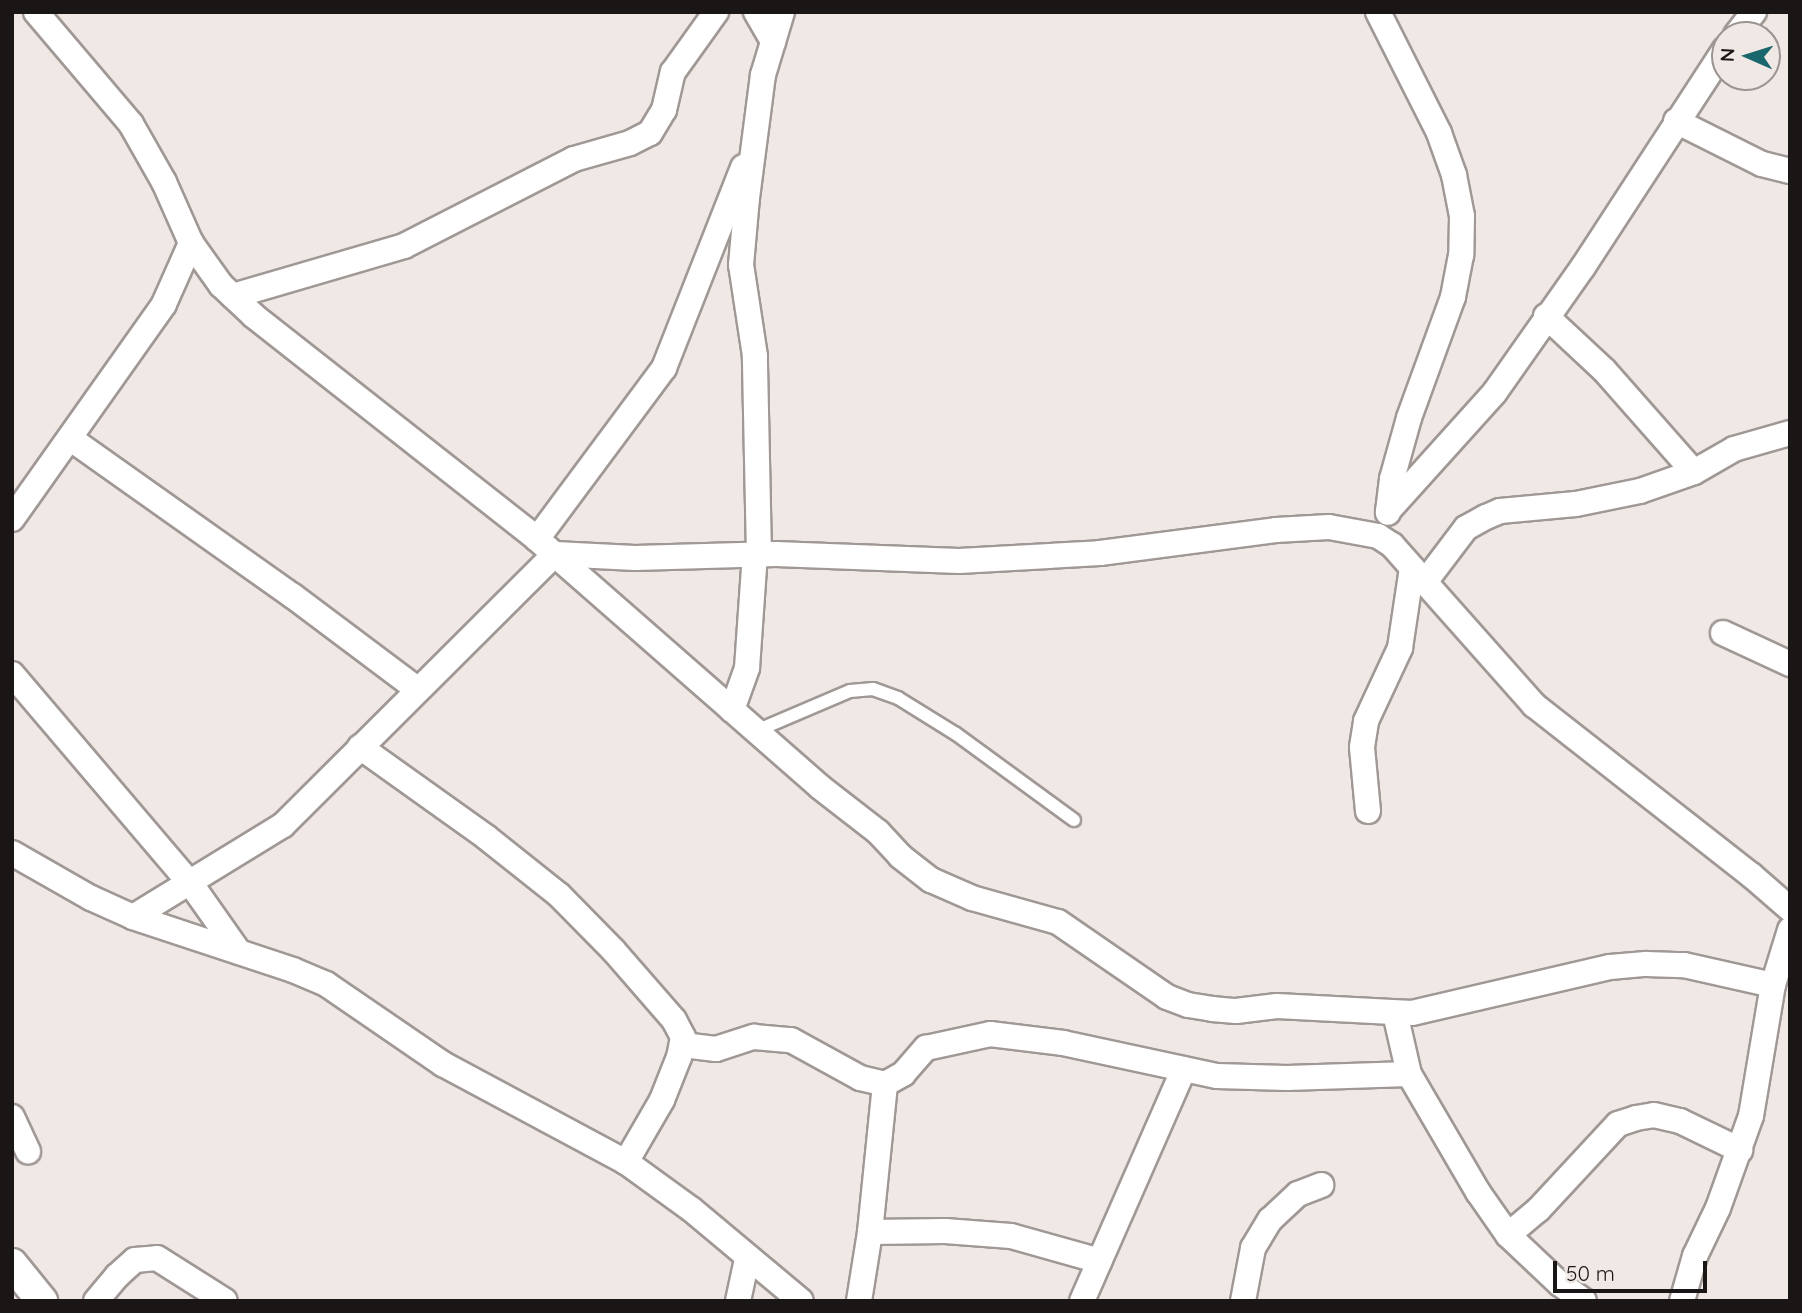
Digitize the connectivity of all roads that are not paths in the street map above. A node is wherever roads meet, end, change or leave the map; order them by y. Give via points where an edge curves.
1 (36, 12) edge
2 (716, 12) edge
3 (756, 12) edge
4 (782, 12) edge
5 (1378, 12) edge
6 (773, 41) junction
7 (1711, 70) edge
8 (1676, 121) junction
9 (754, 144) junction
10 (1790, 172) edge
11 (191, 243) junction
12 (233, 296) junction
13 (1546, 316) junction
14 (1790, 433) edge
15 (71, 439) junction
16 (1694, 472) junction
17 (1389, 505) junction
18 (12, 519) edge
19 (1342, 529) junction
20 (1392, 545) junction
21 (546, 546) junction
22 (757, 555) junction
23 (1418, 575) junction
24 (1723, 633) dead end
25 (1790, 664) edge
26 (12, 674) edge
27 (418, 690) junction
28 (732, 710) junction
29 (756, 732) junction
30 (360, 747) junction
31 (1368, 811) dead end
32 (1074, 820) dead end
33 (12, 853) edge
34 (191, 884) junction
35 (1790, 909) edge
36 (133, 917) junction
37 (1790, 930) edge
38 (239, 952) junction
39 (1773, 985) junction
40 (1395, 1013) junction
41 (683, 1045) junction
42 (1184, 1069) junction
43 (1409, 1074) junction
44 (885, 1084) junction
45 (12, 1116) edge
46 (1740, 1150) junction
47 (28, 1152) dead end
48 (626, 1163) junction
49 (1321, 1185) dead end
50 (870, 1232) junction
51 (1508, 1235) junction
52 (747, 1259) junction
53 (1100, 1261) junction
54 (12, 1264) edge
55 (42, 1301) edge
56 (96, 1301) edge
57 (225, 1301) edge
58 (738, 1301) edge
59 (801, 1301) edge
60 (859, 1301) edge
61 (1082, 1301) edge
62 (1243, 1301) edge
63 (1584, 1301) edge
64 (1682, 1301) edge

1 - 11 street via 131,124
2 - 12 street via 673,72 664,110 650,132 630,143 574,159 404,246
3 - 6 street
4 - 6 street
5 - 17 street via 1439,132 1462,216 1453,297 1409,418
6 - 9 street via 763,75
7 - 8 street
8 - 10 street via 1762,164
8 - 13 street
9 - 21 street via 664,368
9 - 22 street via 741,265 755,356
11 - 12 street
11 - 15 street via 164,304
12 - 21 street
13 - 16 street via 1604,370
13 - 17 street via 1495,392
14 - 16 street via 1734,449
15 - 18 street
15 - 27 street
16 - 23 street via 1620,495 1550,508 1500,511 1466,528
17 - 19 street
17 - 20 street
19 - 20 street via 1378,536
19 - 22 street via 1276,530 1100,553 959,561
20 - 23 street
21 - 22 street via 635,558
21 - 27 street
21 - 28 street
22 - 28 street via 747,668
23 - 31 street via 1400,648 1366,721 1362,747
23 - 35 street via 1534,705
24 - 25 street
26 - 34 street
27 - 30 street
28 - 29 street
29 - 32 lane via 850,691 873,689 898,698 956,734
29 - 40 street via 931,880 972,898 1059,922 1167,997 1188,1005 1236,1011 1277,1006
30 - 34 street via 283,825
30 - 41 street via 559,895 674,1020
33 - 36 street
34 - 36 street
34 - 38 street
36 - 38 street
37 - 39 street
38 - 48 street via 319,981 443,1064
39 - 40 street via 1684,965 1646,964 1610,967 1457,1004
39 - 46 street via 1751,1116
40 - 43 street
41 - 44 street via 716,1049 754,1037 791,1040 860,1078
41 - 48 street via 662,1100
42 - 43 street via 1217,1076 1287,1078
42 - 44 street via 1041,1039 990,1034 926,1048 904,1074
42 - 53 street
43 - 51 street via 1443,1136
44 - 50 street
45 - 47 street
46 - 51 street via 1680,1121 1654,1115 1618,1124 1538,1210
46 - 64 street via 1695,1256
48 - 52 street via 691,1209
49 - 62 street via 1298,1194 1269,1220 1253,1248
50 - 53 street via 1011,1236
50 - 60 street
51 - 63 street
52 - 58 street
52 - 59 street
53 - 61 street
54 - 55 street
56 - 57 street via 135,1260 157,1258

